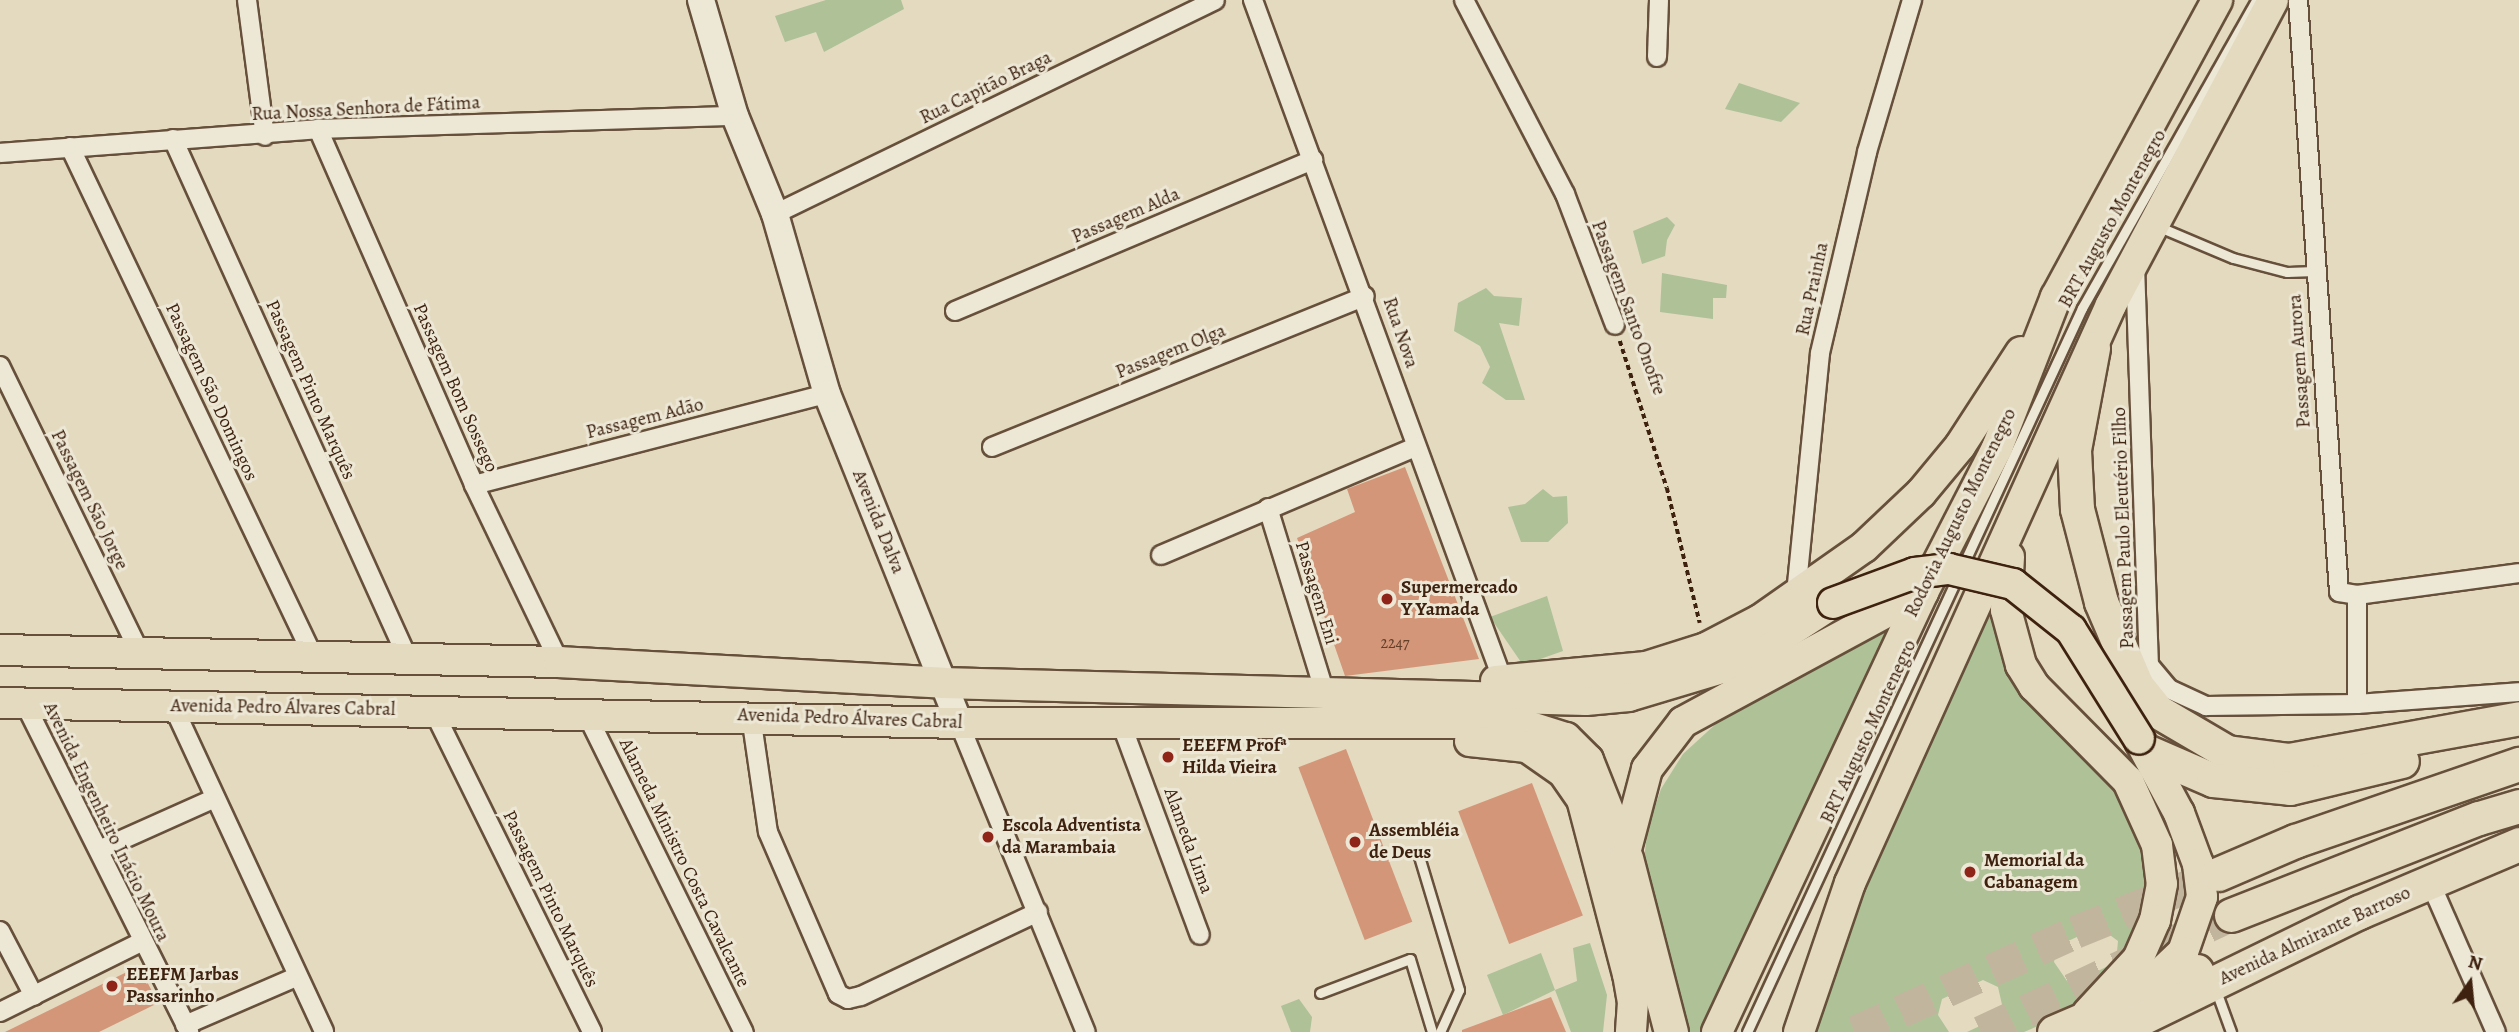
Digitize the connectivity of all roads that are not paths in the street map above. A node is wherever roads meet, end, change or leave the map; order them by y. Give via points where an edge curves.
1 (247, 0) edge
2 (701, 0) edge
3 (1215, 0) edge
4 (1253, 0) edge
5 (1464, 0) edge
6 (1658, 0) edge
7 (1912, 0) edge
8 (2217, 0) edge
9 (2256, 0) edge
10 (2273, 0) edge
11 (2298, 0) edge
12 (1657, 57) dead end
13 (735, 116) junction
14 (318, 129) junction
15 (265, 136) junction
16 (173, 139) junction
17 (70, 146) junction
18 (0, 153) edge
19 (1313, 160) junction
20 (775, 214) junction
21 (2152, 223) junction
22 (2135, 256) junction
23 (2315, 271) junction
24 (1365, 296) junction
25 (2056, 297) junction
26 (956, 311) dead end
27 (1615, 325) road end
28 (2093, 348) junction
29 (0, 366) edge
30 (827, 394) junction
31 (992, 447) dead end
32 (1416, 447) junction
33 (474, 485) junction
34 (1268, 508) junction
35 (2014, 519) junction
36 (1161, 555) dead end
37 (2519, 573) edge
38 (1923, 592) junction
39 (1796, 594) junction
40 (2357, 595) junction
41 (0, 650) edge
42 (141, 653) junction
43 (313, 656) junction
44 (408, 659) junction
45 (1745, 661) junction
46 (559, 662) junction
47 (1503, 681) junction
48 (942, 683) junction
49 (1324, 690) junction
50 (1373, 691) junction
51 (2519, 692) edge
52 (12, 704) edge
53 (2357, 704) junction
54 (173, 706) junction
55 (433, 710) junction
56 (586, 713) junction
57 (751, 716) junction
58 (2519, 718) edge
59 (959, 723) junction
60 (1121, 723) junction
61 (1254, 724) junction
62 (2519, 730) edge
63 (2143, 745) junction
64 (2519, 764) edge
65 (215, 798) junction
66 (2519, 806) edge
67 (2519, 844) edge
68 (99, 850) junction
69 (1418, 853) dead end
70 (1626, 856) junction
71 (2218, 874) tunnel mouth
72 (2430, 882) junction
73 (1038, 912) junction
74 (2359, 912) junction
75 (2231, 915) tunnel mouth
76 (0, 931) edge
77 (1200, 935) dead end
78 (141, 942) junction
79 (296, 977) junction
80 (2213, 983) junction
81 (2143, 990) junction
82 (1320, 993) dead end
83 (34, 996) junction
84 (0, 1012) edge
85 (2070, 1025) edge
86 (187, 1028) edge
87 (324, 1032) edge
88 (592, 1032) edge
89 (744, 1032) edge
90 (1086, 1032) edge
91 (1432, 1032) edge
92 (1440, 1032) edge
93 (1631, 1032) edge
94 (1671, 1032) edge
95 (1717, 1032) edge
96 (1747, 1032) edge
97 (1799, 1032) edge
98 (2112, 1032) edge
99 (2231, 1032) edge
100 (2496, 1032) edge

1 - 15 street
2 - 13 street, Avenida Dalva
3 - 20 street, Rua Capitão Braga
4 - 19 street, Rua Nova
5 - 27 street, Passagem Santo Onofre via 1565,194
6 - 12 street
7 - 39 street, Rua Prainha via 1867,152 1820,353
8 - 25 main road, Rodovia Augusto Montenegro
9 - 96 lane, BRT Augusto Montenegro via 2082,308
10 - 21 main road
11 - 23 street, Passagem Aurora
13 - 14 street, Rua Nossa Senhora de Fátima
13 - 20 street, Avenida Dalva
14 - 15 street, Rua Nossa Senhora de Fátima
14 - 33 street, Passagem Bom Sossego
15 - 16 street, Rua Nossa Senhora de Fátima
16 - 17 street, Rua Nossa Senhora de Fátima
16 - 44 street, Passagem Pinto Marquês
17 - 18 street, Rua Nossa Senhora de Fátima
17 - 43 street, Passagem São Domingos
19 - 24 street, Rua Nova
19 - 26 street, Passagem Alda
20 - 30 street, Avenida Dalva
21 - 22 main road
21 - 23 lane via 2174,237 2233,258 2287,272
22 - 28 main road
22 - 53 street, Passagem Paulo Eleutério Filho via 2150,665 2169,689 2206,706
23 - 40 street, Passagem Aurora via 2336,585 2339,592
24 - 31 street, Passagem Olga
24 - 32 street, Rua Nova
25 - 38 main road, Rodovia Augusto Montenegro via 1997,447
25 - 39 main road via 1960,446 1921,493 1864,547
28 - 35 main road
28 - 58 highway via 2074,450 2077,509 2101,602 2137,686 2157,710 2227,752 2289,760
29 - 42 street, Passagem São Jorge
30 - 33 street, Passagem Adão
30 - 48 street, Avenida Dalva
32 - 34 street
32 - 47 street, Rua Nova
33 - 46 street, Passagem Bom Sossego
34 - 36 street
34 - 49 street, Passagem Eni
35 - 85 main road via 2006,610 2021,665 2034,686 2128,781 2157,845 2162,884 2155,920 2138,959 2117,987
35 - 97 main road via 1850,883
37 - 40 street
38 - 70 main road via 1683,722 1647,769
38 - 95 main road, Rodovia Augusto Montenegro
39 - 47 main road via 1706,648 1624,670
40 - 53 street
41 - 42 main road, Avenida Pedro Álvares Cabral
42 - 43 main road, Avenida Pedro Álvares Cabral
43 - 44 main road, Avenida Pedro Álvares Cabral
44 - 46 main road, Avenida Pedro Álvares Cabral
45 - 50 main road via 1629,696 1586,700
45 - 63 main road, bridge via 1832,603 1915,573 1949,569 2013,584 2071,630
45 - 70 main road via 1692,696 1644,745 1624,800
46 - 48 main road, Avenida Pedro Álvares Cabral
47 - 50 main road
48 - 49 main road, Avenida Pedro Álvares Cabral
48 - 59 street, Avenida Dalva
49 - 50 main road, Avenida Pedro Álvares Cabral
51 - 53 street, Passagem Paulo Eleutério Filho
52 - 54 main road, Avenida Pedro Álvares Cabral
52 - 68 street, Avenida Engenheiro Inácio Moura
54 - 55 main road, Avenida Pedro Álvares Cabral
54 - 65 street
55 - 56 main road, Avenida Pedro Álvares Cabral
55 - 88 street, Passagem Pinto Marquês
56 - 57 main road, Avenida Pedro Álvares Cabral
56 - 89 street, Alameda Ministro Costa Cavalcante
57 - 59 main road, Avenida Pedro Álvares Cabral
57 - 73 street via 768,832 838,995 861,996
59 - 60 main road, Avenida Pedro Álvares Cabral
59 - 73 street, Avenida Dalva
60 - 61 main road, Avenida Pedro Álvares Cabral
60 - 77 street, Alameda Lima
61 - 70 main road, Avenida Pedro Álvares Cabral via 1503,722 1540,728 1566,738 1588,760
61 - 93 main road via 1298,736 1507,743 1527,747 1563,772 1582,799 1628,974 1633,1002
62 - 63 highway via 2290,788 2213,780
63 - 81 main road via 2179,813 2198,864 2202,897 2183,952
64 - 71 highway via 2295,841
65 - 68 street
65 - 79 street
66 - 75 highway
67 - 72 highway, Avenida Almirante Barroso
68 - 78 street, Avenida Engenheiro Inácio Moura
69 - 92 lane via 1459,990
70 - 94 highway
72 - 74 highway, Avenida Almirante Barroso
72 - 100 street
73 - 90 street, Avenida Dalva
74 - 80 highway, Avenida Almirante Barroso
74 - 81 highway
76 - 83 street
78 - 83 street
78 - 86 street, Avenida Engenheiro Inácio Moura
79 - 86 street
79 - 87 street
80 - 98 highway, Avenida Almirante Barroso
80 - 99 lane
81 - 85 highway
82 - 91 lane via 1410,959
83 - 84 street

